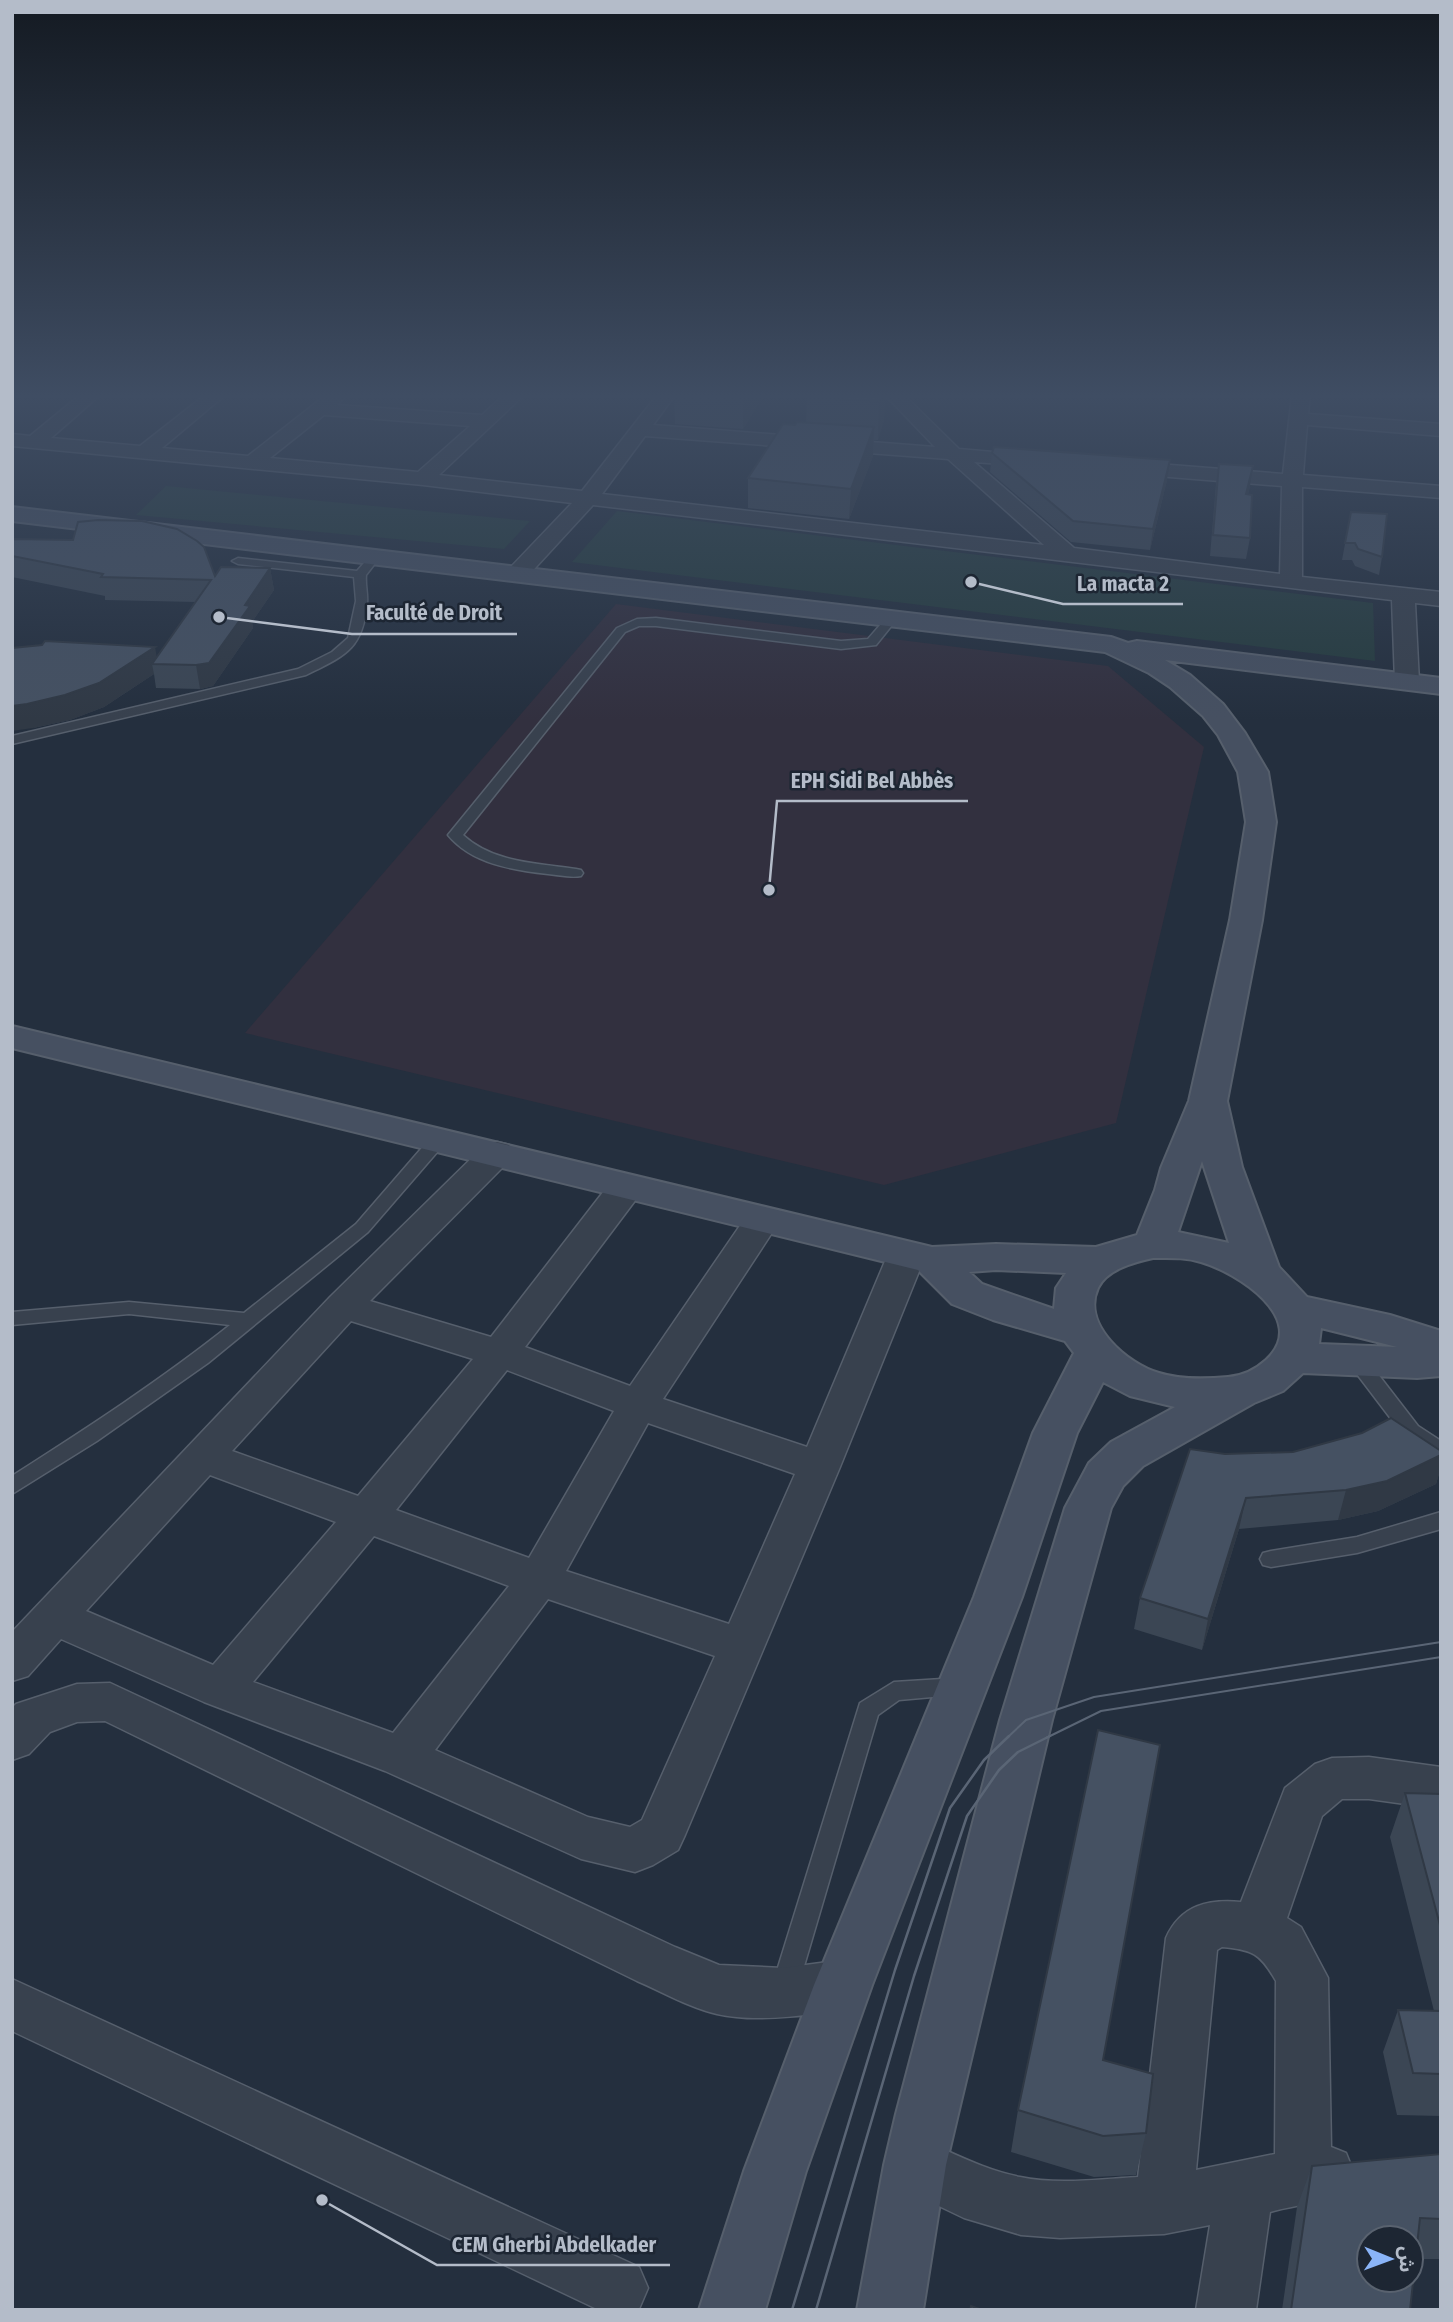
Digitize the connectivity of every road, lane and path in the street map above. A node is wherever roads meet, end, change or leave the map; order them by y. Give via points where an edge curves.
1 (583, 503) edge
2 (625, 503) edge
3 (736, 503) edge
4 (1010, 503) edge
5 (1292, 503) edge
6 (12, 514) edge
7 (728, 515) junction
8 (1068, 554) junction
9 (238, 561) dead end
10 (368, 566) junction
11 (517, 574) junction
12 (1291, 582) junction
13 (1403, 595) junction
14 (1441, 599) edge
15 (891, 619) junction
16 (1111, 646) junction
17 (1407, 682) junction
18 (1441, 686) edge
19 (12, 740) edge
20 (576, 873) dead end
21 (12, 1037) edge
22 (1208, 1101) junction
23 (439, 1139) junction
24 (497, 1153) junction
25 (627, 1186) junction
26 (763, 1219) junction
27 (1153, 1245) junction
28 (919, 1257) junction
29 (1101, 1261) junction
30 (1260, 1273) junction
31 (343, 1306) junction
32 (1293, 1308) junction
33 (12, 1319) edge
34 (248, 1320) junction
35 (1086, 1342) junction
36 (1441, 1347) edge
37 (500, 1353) junction
38 (1293, 1357) junction
39 (1357, 1361) junction
40 (1441, 1361) edge
41 (1238, 1392) junction
42 (638, 1405) junction
43 (1441, 1451) edge
44 (201, 1456) junction
45 (820, 1467) junction
46 (12, 1486) edge
47 (368, 1516) junction
48 (1441, 1520) edge
49 (1271, 1559) dead end
50 (539, 1579) junction
51 (52, 1618) junction
52 (740, 1646) junction
53 (12, 1663) edge
54 (961, 1686) junction
55 (220, 1689) junction
56 (12, 1741) edge
57 (402, 1757) junction
58 (1441, 1788) edge
59 (1258, 1927) junction
60 (843, 1985) junction
61 (783, 1993) junction
62 (12, 2004) edge
63 (915, 2165) junction
64 (1372, 2169) edge
65 (1303, 2175) junction
66 (1244, 2190) junction
67 (1164, 2205) junction
68 (618, 2288) dead end
69 (732, 2310) edge
70 (890, 2310) edge
71 (1226, 2310) edge

1 - 11 street
2 - 7 street
3 - 7 street
4 - 8 street
5 - 12 street
6 - 10 main road
7 - 8 street
8 - 12 street
9 - 10 lane
10 - 11 main road
10 - 19 lane via 359,586 362,601 354,639 337,655 302,672
11 - 15 main road
12 - 13 street
13 - 14 street
13 - 17 street
15 - 16 main road
15 - 20 lane via 872,642 856,645 656,622 621,630 455,835 465,847 495,860
16 - 17 main road
16 - 22 main road via 1158,667 1213,710 1243,752 1258,793 1261,822 1256,860
17 - 18 main road
21 - 23 main road
22 - 27 main road
22 - 30 main road via 1225,1178
23 - 24 main road
23 - 34 lane via 362,1228
24 - 25 main road
24 - 31 street
25 - 26 main road
25 - 37 street
26 - 28 main road
26 - 42 street
27 - 29 main road
27 - 30 main road via 1210,1250
28 - 29 main road
28 - 35 main road via 967,1294
28 - 45 street
29 - 35 main road via 1085,1275 1076,1292 1073,1311
30 - 32 main road
31 - 37 street
31 - 44 street
32 - 36 main road via 1390,1329
32 - 38 main road via 1299,1342
33 - 34 lane via 129,1308
34 - 46 lane via 201,1358
35 - 41 main road via 1123,1375 1160,1390 1200,1396
35 - 54 main road via 998,1597
37 - 42 street
37 - 47 street
38 - 39 main road
38 - 41 main road via 1280,1373
39 - 40 main road
39 - 43 lane via 1411,1431
41 - 63 main road via 1127,1454 1105,1475 1087,1508 1026,1720
42 - 45 street
42 - 50 street
44 - 47 street
44 - 51 street
45 - 52 street
47 - 50 street
47 - 55 street
48 - 49 lane via 1408,1534
50 - 52 street
50 - 57 street
51 - 53 street
51 - 55 street
52 - 57 street via 660,1835 635,1850 581,1837
54 - 60 main road
54 - 61 lane via 894,1691 869,1710
55 - 57 street
56 - 61 street via 33,1718 77,1703 110,1702 656,1964 718,1990
58 - 59 street via 1369,1778 1332,1779 1302,1803
59 - 65 street via 1283,1944 1301,1978
59 - 67 street via 1215,1923 1192,1938
60 - 61 street
60 - 69 main road via 775,2171
62 - 68 street
63 - 67 street via 964,2189 1021,2206
63 - 70 main road
64 - 65 street
65 - 66 street
66 - 67 street
66 - 71 street

